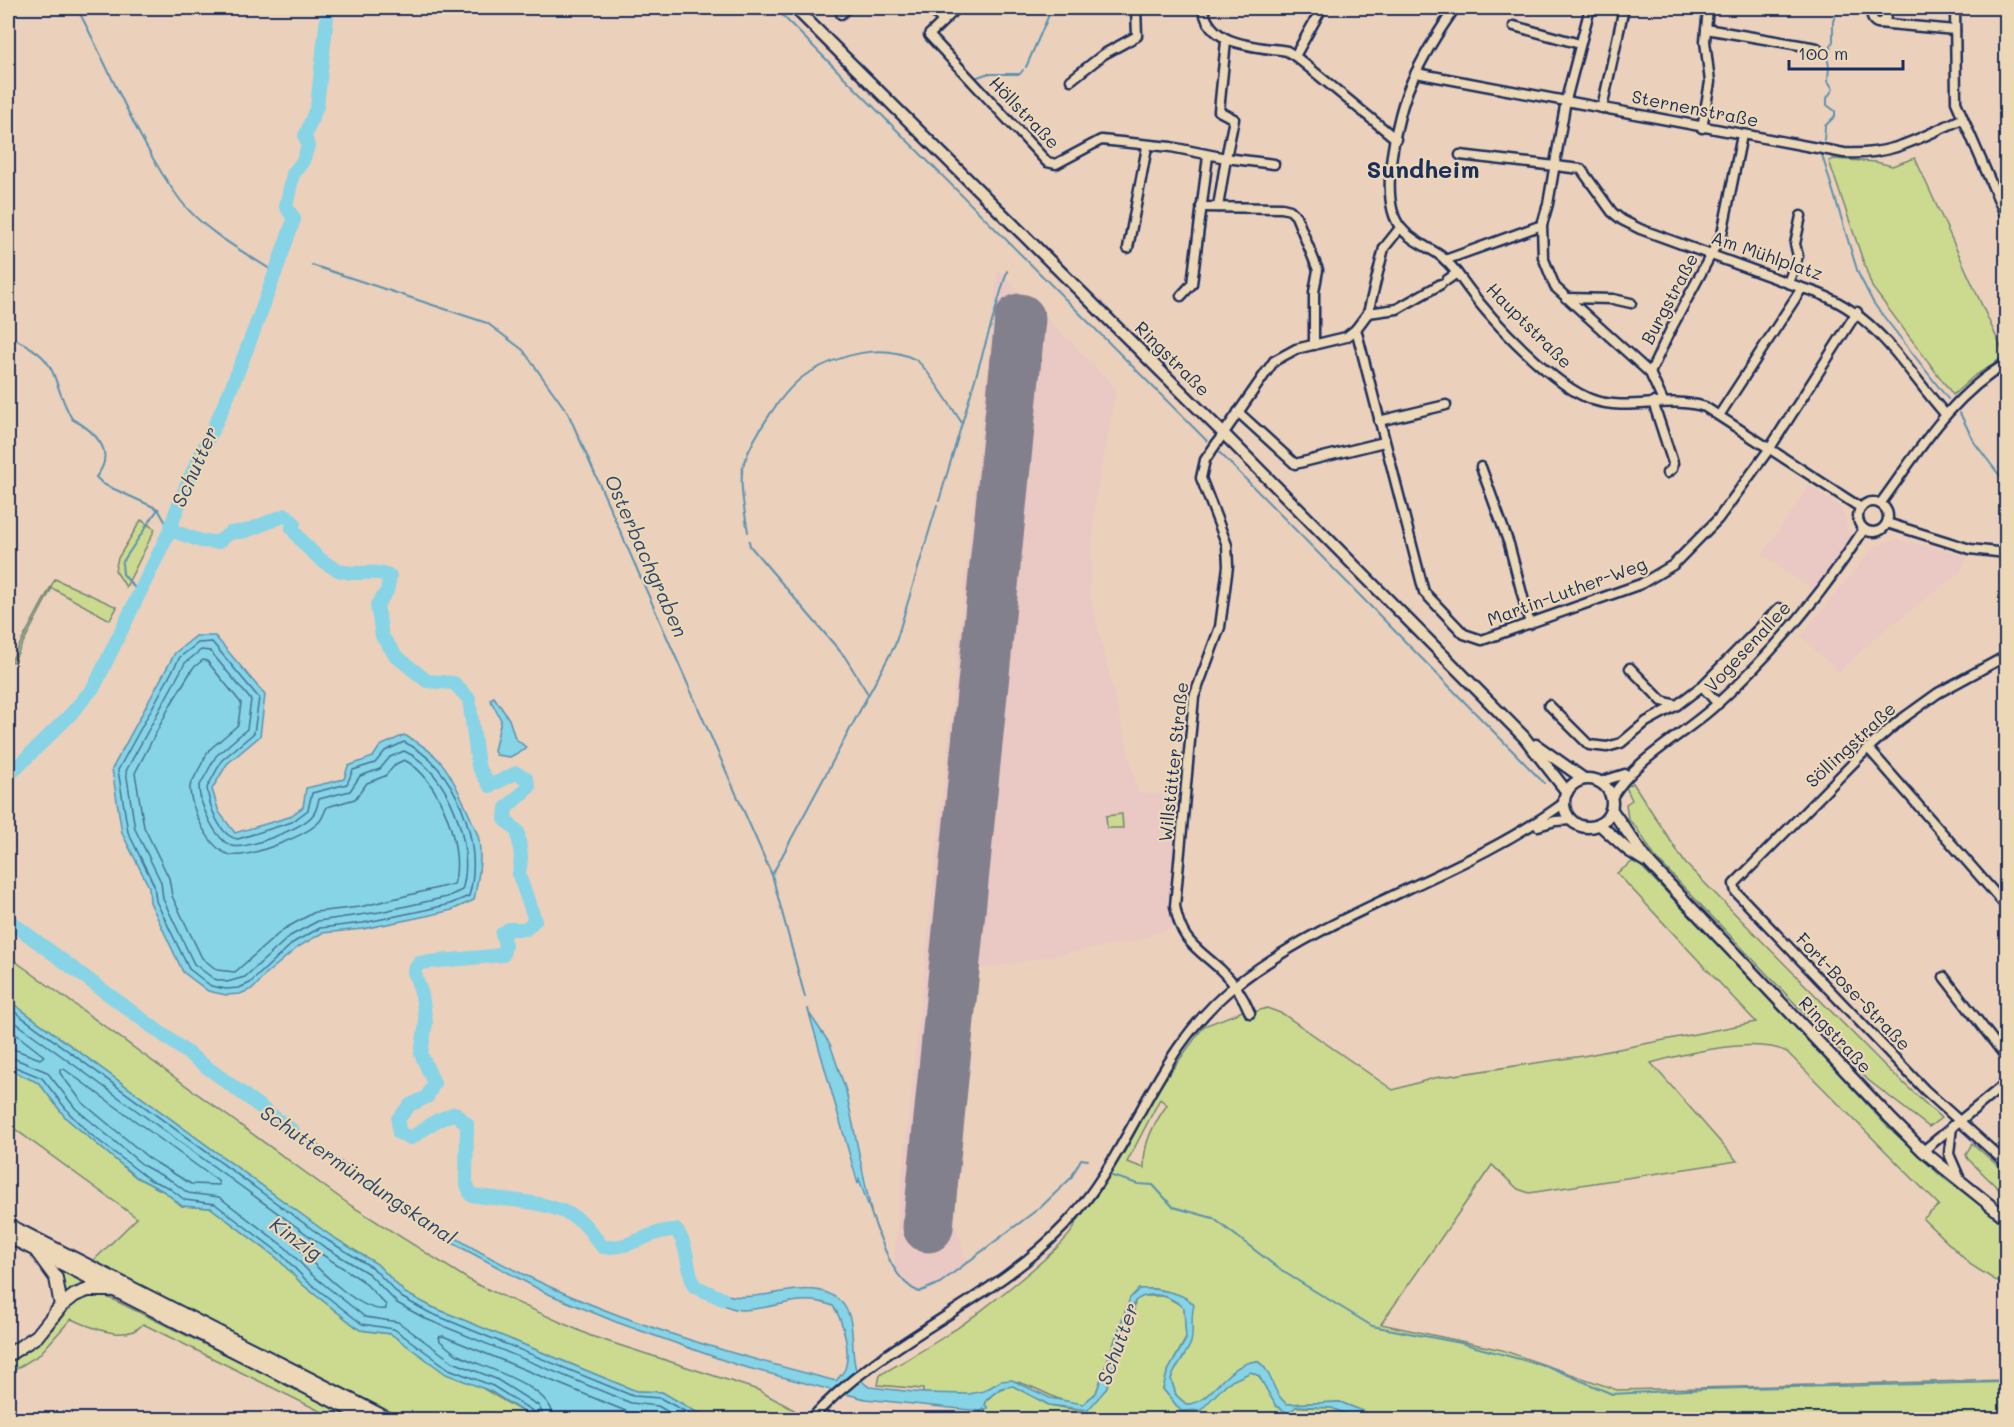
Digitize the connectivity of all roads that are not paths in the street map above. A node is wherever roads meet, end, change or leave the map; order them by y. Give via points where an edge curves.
1 (795, 8) edge
2 (930, 8) edge
3 (957, 8) edge
4 (1136, 8) edge
5 (1203, 8) edge
6 (1322, 8) edge
7 (1455, 8) edge
8 (1590, 8) edge
9 (1624, 8) edge
10 (1708, 8) edge
11 (1955, 8) edge
12 (943, 21) junction
13 (1878, 23) dead end
14 (1514, 27) dead end
15 (1706, 29) junction
16 (1955, 30) junction
17 (1226, 41) junction
18 (1580, 44) junction
19 (1817, 48) dead end
20 (1295, 56) junction
21 (1416, 73) junction
22 (1071, 80) dead end
23 (1566, 100) junction
24 (1602, 108) junction
25 (1962, 119) junction
26 (1702, 128) junction
27 (1742, 135) junction
28 (1396, 139) junction
29 (1147, 147) junction
30 (1460, 155) dead end
31 (1208, 156) junction
32 (1226, 158) junction
33 (1274, 164) dead end
34 (1556, 166) junction
35 (1201, 207) junction
36 (1218, 207) junction
37 (1801, 216) dead end
38 (2007, 217) edge
39 (1542, 225) junction
40 (1400, 228) junction
41 (1128, 248) dead end
42 (1711, 254) junction
43 (1445, 260) junction
44 (1456, 273) junction
45 (1788, 283) junction
46 (1802, 288) junction
47 (1181, 296) dead end
48 (1566, 298) junction
49 (1631, 303) dead end
50 (1857, 312) junction
51 (1368, 313) junction
52 (1356, 329) junction
53 (1314, 345) junction
54 (2007, 364) edge
55 (1650, 373) junction
56 (1658, 401) junction
57 (1446, 405) dead end
58 (1238, 412) junction
59 (1720, 414) junction
60 (1946, 415) junction
61 (1379, 421) junction
62 (1224, 434) junction
63 (1384, 442) junction
64 (1770, 448) junction
65 (1481, 467) dead end
66 (1667, 473) dead end
67 (1880, 504) junction
68 (1862, 508) junction
69 (1887, 522) junction
70 (1864, 529) junction
71 (2007, 553) edge
72 (1779, 608) dead end
73 (1530, 624) junction
74 (2007, 656) edge
75 (1630, 668) dead end
76 (1701, 686) junction
77 (1718, 704) junction
78 (1549, 705) dead end
79 (1677, 705) junction
80 (1524, 736) junction
81 (1868, 748) junction
82 (1636, 768) junction
83 (1584, 779) junction
84 (1600, 782) junction
85 (1565, 797) junction
86 (1612, 797) junction
87 (1611, 809) junction
88 (1571, 820) junction
89 (1599, 824) junction
90 (1529, 828) junction
91 (1650, 864) junction
92 (1736, 880) joint
93 (2007, 906) edge
94 (1944, 977) dead end
95 (1236, 986) junction
96 (1250, 1013) dead end
97 (2007, 1057) edge
98 (2007, 1083) edge
99 (1960, 1119) junction
100 (1952, 1126) junction
101 (1923, 1151) junction
102 (2007, 1163) edge
103 (1965, 1186) junction
104 (2007, 1218) edge
105 (8, 1225) edge
106 (8, 1236) edge
107 (37, 1251) junction
108 (114, 1290) junction
109 (61, 1306) junction
110 (8, 1355) edge
111 (371, 1419) edge
112 (390, 1419) edge
113 (810, 1419) edge

1 - 62 main road, Ringstraße
2 - 12 street
3 - 12 street
4 - 22 street via 1137,36 1104,54
5 - 17 street via 1209,26
6 - 20 street
7 - 21 street
8 - 18 street
9 - 24 street
10 - 15 street
11 - 16 street
12 - 29 street, Höllstraße via 929,35 1052,165 1101,140
13 - 16 street
14 - 18 street
15 - 19 street
15 - 26 street via 1710,82
16 - 25 street via 1955,92
17 - 20 street via 1287,51
17 - 32 street via 1219,111 1234,119
18 - 23 street
20 - 28 street
21 - 23 street, Sternenstraße
21 - 28 street
23 - 24 street, Sternenstraße
23 - 34 street
24 - 26 street, Sternenstraße
25 - 27 street, Sternenstraße via 1895,149 1869,154
25 - 38 street
26 - 27 street, Sternenstraße
27 - 42 street, Burgstraße via 1722,234
28 - 40 street via 1390,200
29 - 31 street, Höllstraße via 1171,147
29 - 41 street
30 - 34 street, Am Mühlplatz
31 - 32 street, Höllstraße
31 - 35 street
32 - 33 street, Höllstraße
32 - 36 street
34 - 39 street
34 - 42 street, Am Mühlplatz via 1581,169 1622,220
35 - 36 street
35 - 47 street via 1192,284
36 - 53 street via 1282,208 1296,216 1318,270
37 - 45 street via 1795,243 1798,256
39 - 43 street
39 - 48 street via 1547,272
40 - 43 street, Hauptstraße
40 - 51 street, Willstätter Straße via 1384,248
42 - 45 street, Am Mühlplatz
42 - 55 street, Burgstraße
43 - 44 street, Hauptstraße
44 - 51 street via 1397,309
44 - 56 street, Hauptstraße via 1489,315 1571,389 1605,403
45 - 46 street, Am Mühlplatz
46 - 50 street, Am Mühlplatz via 1824,294
46 - 59 street
48 - 49 street
48 - 55 street
50 - 60 street, Am Mühlplatz via 1884,338
50 - 64 street, Martin-Luther-Weg
51 - 52 street, Willstätter Straße
52 - 53 street, Willstätter Straße via 1346,337
52 - 61 street, Martin-Luther-Weg
53 - 58 street, Willstätter Straße via 1274,361
54 - 60 street
55 - 56 street
56 - 59 street, Hauptstraße via 1690,402
56 - 66 street via 1673,463
57 - 61 street
58 - 62 street, Willstätter Straße
58 - 63 street via 1295,464
59 - 64 street, Hauptstraße
60 - 67 street
61 - 63 street, Martin-Luther-Weg
62 - 80 main road, Ringstraße
62 - 95 street, Willstätter Straße via 1205,460 1201,478 1227,545 1228,566 1220,627 1194,697 1175,906 1178,925 1193,948
63 - 73 street, Martin-Luther-Weg via 1420,582 1428,599 1473,638 1490,639
64 - 68 street, Hauptstraße
64 - 73 street, Martin-Luther-Weg via 1718,519 1673,565 1641,584
65 - 73 street via 1509,544
67 - 68 street via 1871,502
67 - 69 street via 1887,512
68 - 70 street via 1858,519
69 - 70 street via 1875,532
69 - 71 street via 1970,549
70 - 77 street, Vogesenallee via 1791,629
72 - 76 street
74 - 81 street, Söllingstraße via 1924,703
75 - 79 street via 1662,701
76 - 77 street
76 - 79 street
77 - 82 street, Vogesenallee
78 - 79 street via 1589,745 1607,747 1621,743 1646,722
80 - 83 main road, Ringstraße
80 - 85 main road, Ringstraße
81 - 92 street, Söllingstraße
81 - 93 street
82 - 84 street, Vogesenallee
82 - 86 street, Vogesenallee
83 - 84 main road
83 - 85 main road via 1574,783
84 - 86 main road
85 - 88 main road
85 - 90 street
86 - 87 main road
87 - 89 main road
87 - 91 main road, Ringstraße
88 - 89 main road via 1581,826
88 - 90 street
89 - 91 main road, Ringstraße
90 - 95 street via 1310,935
91 - 101 main road, Ringstraße
92 - 99 street, Fort-Bose-Straße via 1736,892 1924,1090
94 - 97 street
95 - 96 street, Willstätter Straße
95 - 113 street via 1204,1014 1171,1055 1091,1194 1065,1226 1001,1280 881,1358
98 - 99 street
99 - 100 street
99 - 102 street, Fort-Bose-Straße
100 - 101 street
100 - 103 street via 1948,1154
101 - 103 main road, Ringstraße
103 - 104 main road, Ringstraße
105 - 112 highway
106 - 107 highway
107 - 108 highway
107 - 109 highway via 56,1278
108 - 109 highway via 82,1292
108 - 111 highway
109 - 110 highway via 37,1336

